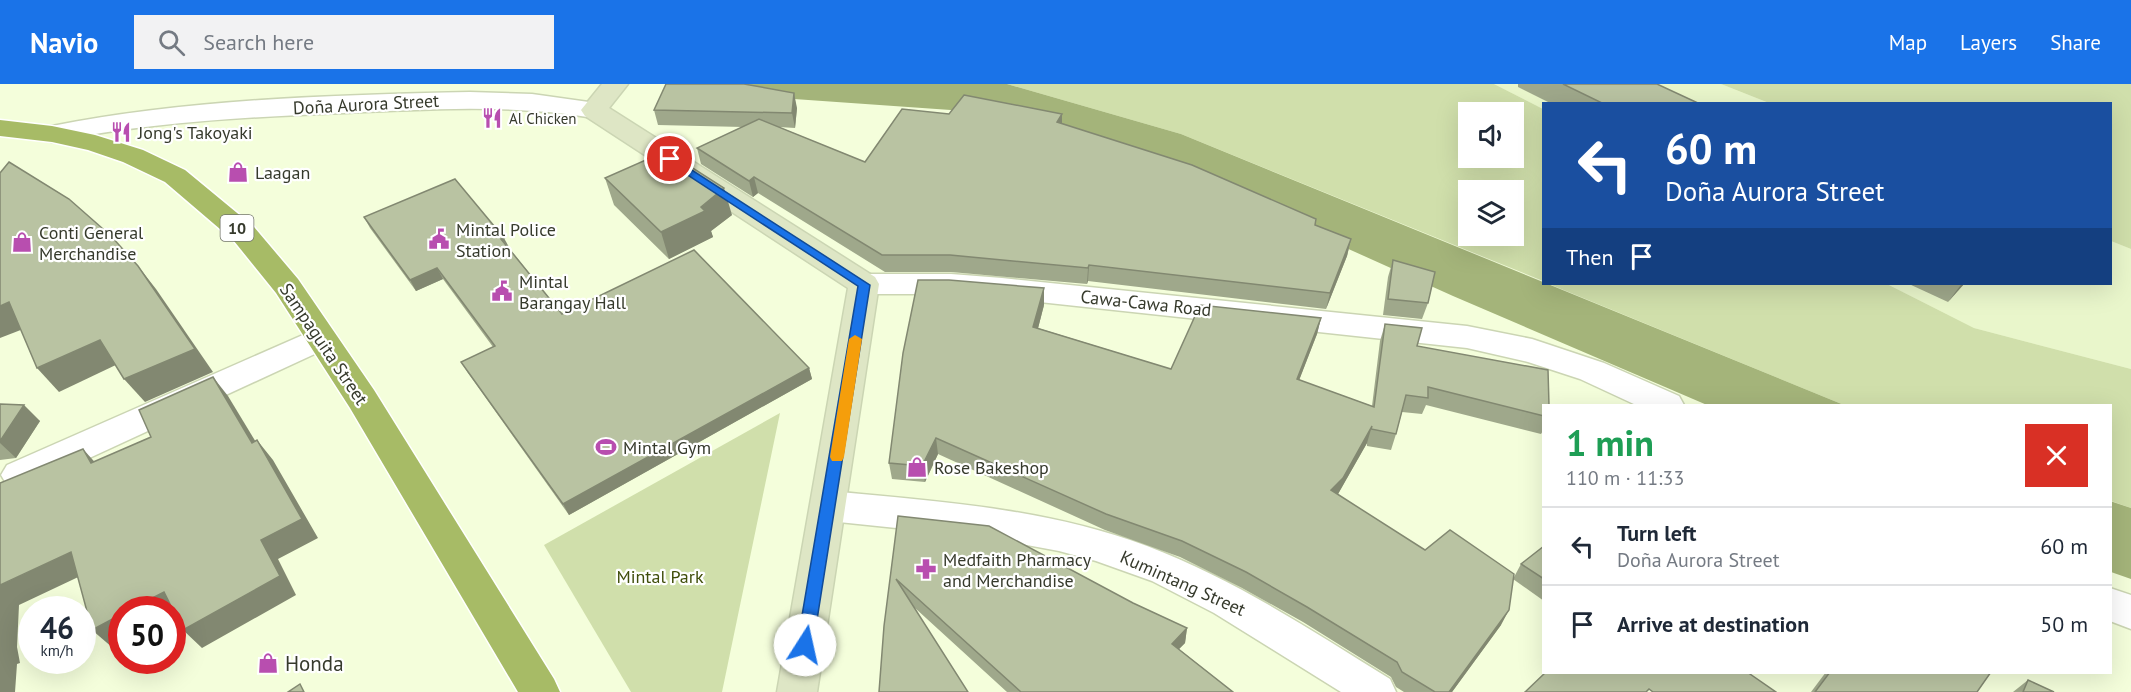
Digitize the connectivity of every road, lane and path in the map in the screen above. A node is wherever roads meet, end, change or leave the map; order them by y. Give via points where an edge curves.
1 (615, 84) edge
2 (594, 110) junction
3 (0, 128) edge
4 (52, 134) junction
5 (864, 285) junction
6 (321, 338) junction
7 (1665, 404) edge
8 (19, 475) edge
9 (829, 506) junction
10 (2112, 605) edge
11 (2131, 612) edge
12 (540, 692) edge
13 (797, 692) edge
14 (1376, 692) edge

1 - 2 main road
2 - 4 street, Doña Aurora Street via 516,99 439,100 165,114
2 - 5 main road, Doña Aurora Street
3 - 4 highway, Sampaguita Street / 10
4 - 6 highway, Sampaguita Street / 10 via 95,143 175,176 244,234 287,286
5 - 7 street, Cawa-Cawa Road via 1002,288 1467,337 1533,351 1592,370
5 - 9 main road
6 - 8 street
6 - 12 highway, Sampaguita Street / 10 via 392,447
9 - 13 main road
9 - 14 street, Kumintang Street via 978,521 1058,535 1134,558 1234,602
10 - 11 street

